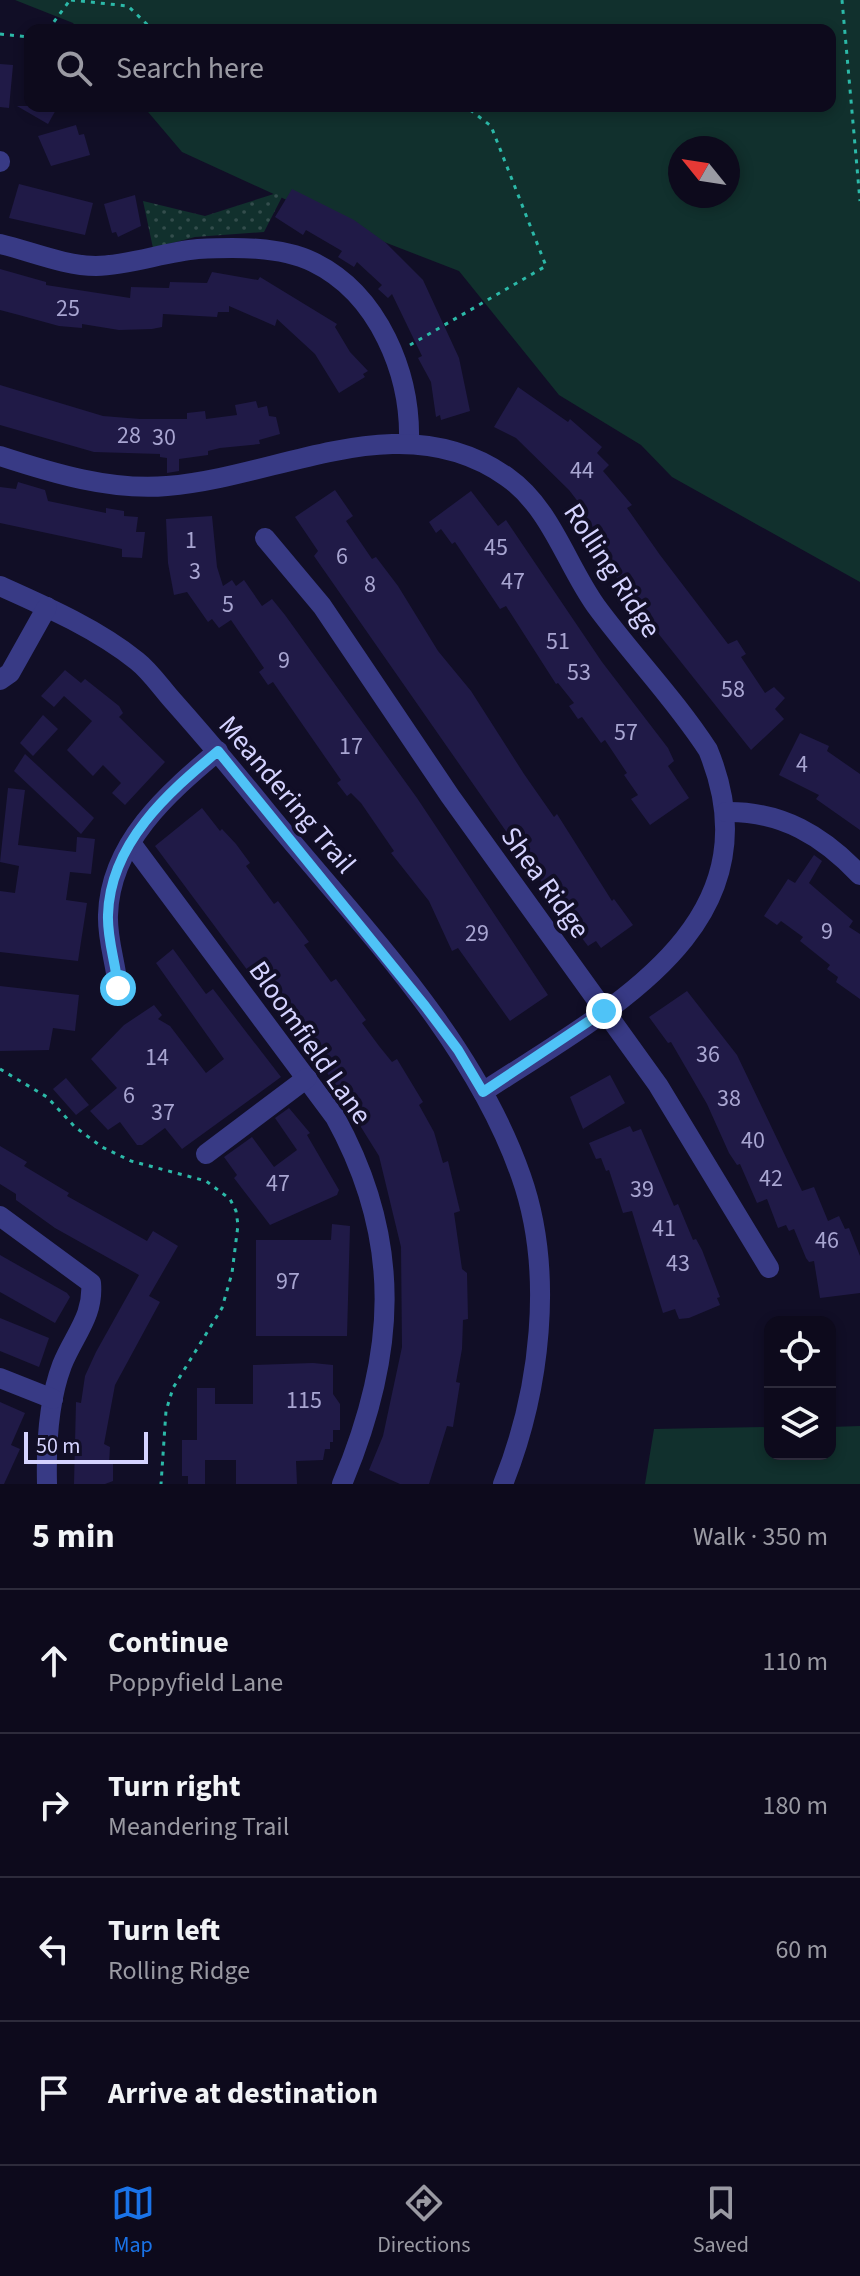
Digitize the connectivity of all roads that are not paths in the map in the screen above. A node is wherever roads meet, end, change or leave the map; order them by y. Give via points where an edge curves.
1 (0, 244) edge
2 (409, 442) junction
3 (0, 456) edge
4 (265, 538) dead end
5 (0, 586) edge
6 (47, 607) junction
7 (0, 680) edge
8 (218, 751) junction
9 (726, 812) junction
10 (131, 843) junction
11 (860, 875) edge
12 (118, 988) dead end
13 (604, 1011) junction
14 (307, 1078) junction
15 (483, 1092) junction
16 (206, 1154) dead end
17 (0, 1216) edge
18 (769, 1268) dead end
19 (0, 1378) edge
20 (53, 1399) junction
21 (47, 1484) edge
22 (342, 1484) edge
23 (503, 1484) edge

1 - 2 street via 92,266 222,248 263,250 313,262 346,286 392,348 406,388
2 - 3 street, Rolling Ridge via 351,446 224,479 163,487 91,481
2 - 9 street, Rolling Ridge via 465,455 506,476 530,496 594,604 708,750
4 - 13 street, Shea Ridge via 322,606
5 - 6 street, Meandering Trail
6 - 7 street via 10,673
6 - 8 street, Meandering Trail via 138,662
8 - 10 street via 167,794
8 - 15 street, Meandering Trail via 425,1006
9 - 11 street via 754,811 790,821 823,841
9 - 13 street, Rolling Ridge via 726,849 717,887 695,926 672,957
10 - 12 street via 108,914
10 - 14 street, Bloomfield Lane
13 - 15 street, Rolling Ridge
13 - 18 street, Shea Ridge via 658,1085
14 - 16 street
14 - 22 street, Bloomfield Lane via 359,1159 378,1226 384,1280 377,1383 365,1430
15 - 23 street, Meandering Trail via 522,1179 538,1275 532,1383
17 - 20 street via 91,1283 93,1304 62,1365
19 - 20 street
20 - 21 street

